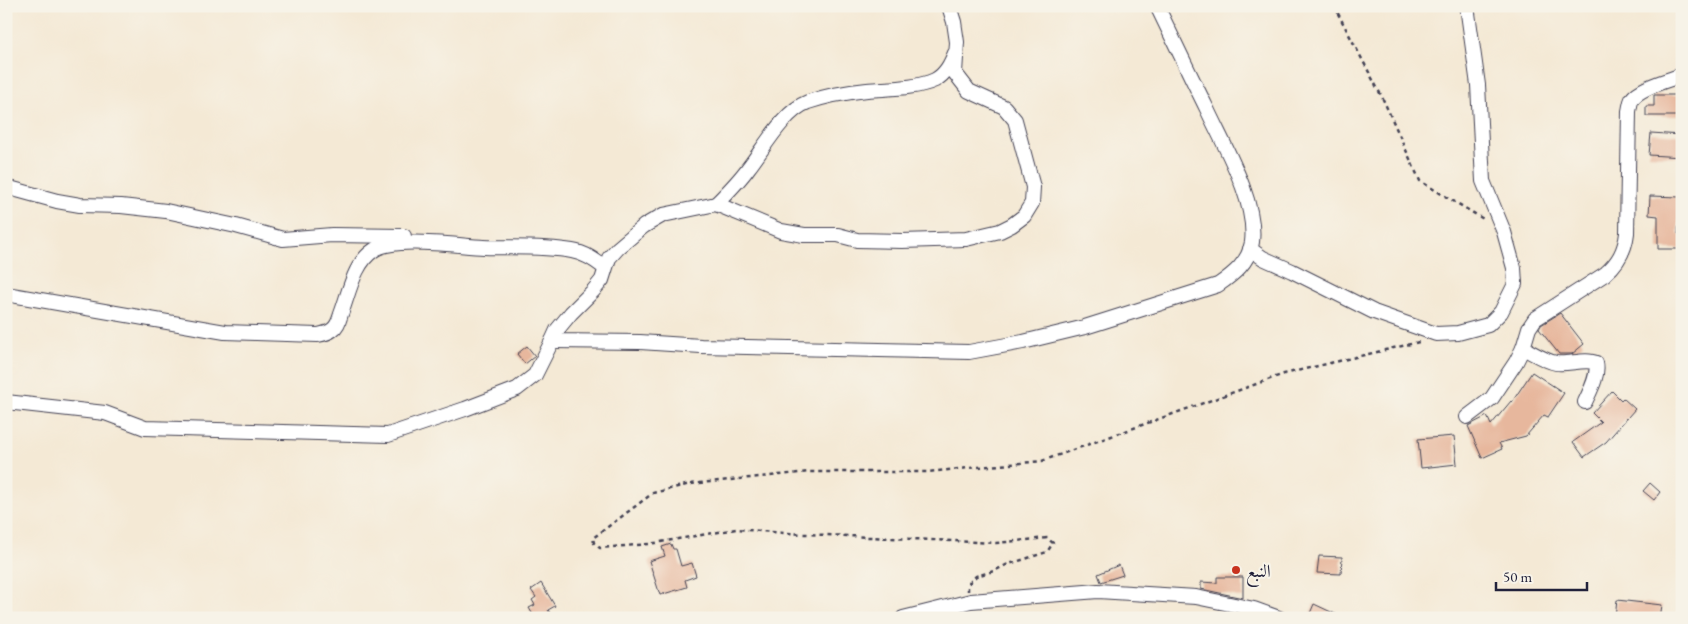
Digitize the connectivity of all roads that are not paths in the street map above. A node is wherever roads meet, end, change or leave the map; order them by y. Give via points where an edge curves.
1 (949, 6) edge
2 (1157, 6) edge
3 (1468, 6) edge
4 (955, 53) junction
5 (1682, 75) edge
6 (6, 187) edge
7 (716, 204) junction
8 (486, 247) junction
9 (1250, 248) junction
10 (605, 268) junction
11 (6, 294) edge
12 (552, 341) junction
13 (1523, 348) junction
14 (6, 402) edge
15 (1585, 402) dead end
16 (1467, 418) dead end
17 (903, 618) edge
18 (1279, 618) edge

1 - 4 street via 956,33
2 - 9 street via 1246,196 1251,221
3 - 9 street via 1478,84 1483,181 1504,232 1514,268 1515,284 1501,312 1488,326 1458,334 1436,334 1374,312 1262,258
4 - 7 street via 947,70 936,80 852,92 800,106 781,124 748,169
4 - 7 street via 955,73 969,91 1004,107 1015,120 1034,187 1032,203 1012,226 966,238 857,240 838,235 792,234
5 - 13 street via 1651,86 1631,101 1627,233 1622,255 1605,274 1535,319
6 - 8 street via 80,205 166,211 284,239 332,235 465,237
7 - 10 street via 655,218 618,248
8 - 10 street via 528,246 574,251 593,258
8 - 11 street via 401,243 374,250 354,276 337,325 318,335 225,332
9 - 12 street via 1247,259 1232,276 1218,285 1085,327 969,352
10 - 12 street via 602,280 571,312
12 - 14 street via 535,375 516,389 388,435 145,428 105,413
13 - 15 street via 1553,362 1588,361 1596,364 1595,377
13 - 16 street via 1492,398
17 - 18 street via 971,601 1098,591 1196,597 1254,609

